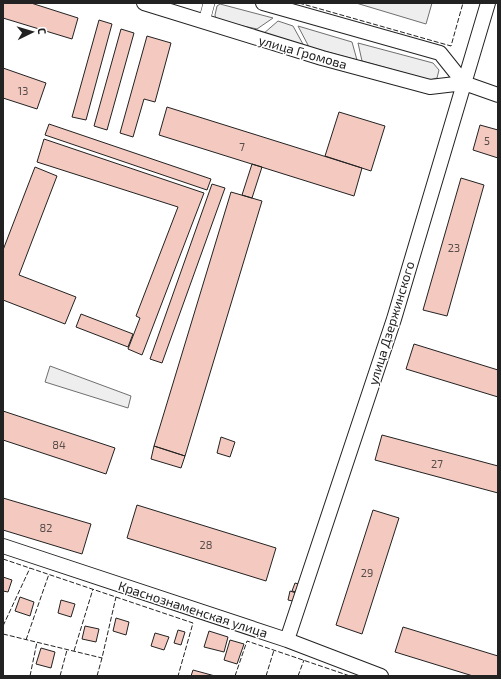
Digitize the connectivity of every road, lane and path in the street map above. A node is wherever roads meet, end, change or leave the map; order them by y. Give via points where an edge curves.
1 (144, 3) edge
2 (209, 3) edge
3 (263, 3) edge
4 (488, 3) edge
5 (204, 22) junction
6 (464, 83) junction
7 (498, 95) edge
8 (3, 546) edge
9 (287, 640) junction
10 (381, 676) edge

1 - 5 street, улица Громова
2 - 5 street
3 - 6 street via 440,53
4 - 6 street, улица Дзержинского
5 - 6 street, улица Громова via 430,87
6 - 7 street, улица Громова
6 - 9 street, улица Дзержинского via 391,326
8 - 9 street, Краснознаменская улица
9 - 10 street, Краснознаменская улица

